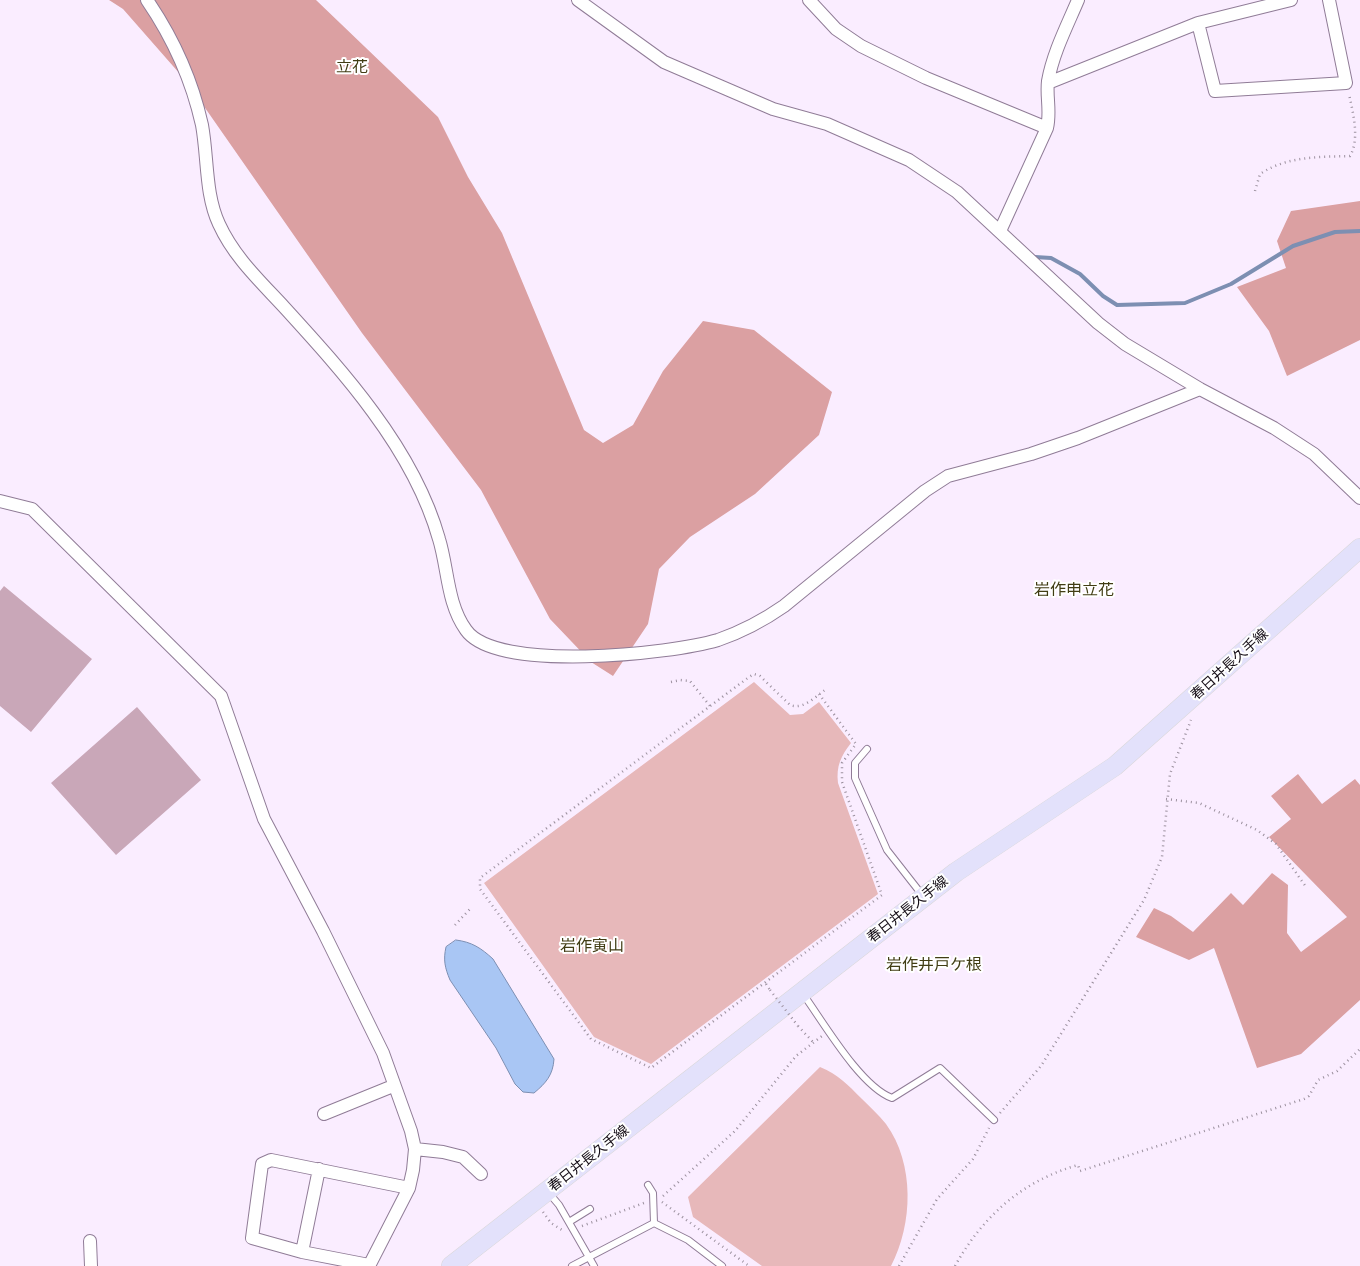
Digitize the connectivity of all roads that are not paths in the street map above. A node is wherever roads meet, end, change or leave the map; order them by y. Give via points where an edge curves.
1 (147, 0) edge
2 (578, 0) edge
3 (809, 0) edge
4 (1078, 0) edge
5 (1291, 0) edge
6 (1329, 0) edge
7 (1198, 23) junction
8 (1048, 83) junction
9 (1047, 128) junction
10 (1000, 231) junction
11 (1200, 389) junction
12 (1360, 498) edge
13 (0, 501) edge
14 (1360, 548) edge
15 (866, 749) dead end
16 (924, 897) junction
17 (802, 993) junction
18 (394, 1086) junction
19 (324, 1114) dead end
20 (994, 1120) road end
21 (415, 1149) junction
22 (318, 1169) junction
23 (481, 1174) dead end
24 (648, 1185) dead end
25 (408, 1188) junction
26 (547, 1191) junction
27 (590, 1209) dead end
28 (570, 1222) junction
29 (654, 1223) junction
30 (90, 1241) dead end
31 (302, 1252) junction
32 (589, 1257) junction
33 (91, 1266) edge
34 (369, 1266) edge
35 (451, 1266) edge
36 (572, 1266) edge
37 (594, 1266) edge
38 (722, 1266) edge

1 - 11 street via 164,26 188,76 202,126 209,187 218,223 238,257 327,354 373,412 403,457 424,498 439,539 459,620 468,633 492,647 574,656 642,654 720,639 784,606 925,491 948,476 1078,438
2 - 10 street via 664,62 773,109 827,124 909,160 958,192
3 - 9 street via 836,29 861,46 926,78
4 - 8 street via 1054,58
5 - 7 street
6 - 7 street via 1346,83 1214,91
7 - 8 street
8 - 9 street via 1050,114
9 - 10 street
10 - 11 street via 1098,323 1125,344
11 - 12 street via 1274,428 1314,454
13 - 18 street via 32,509 220,696 264,819 370,1027
14 - 16 main road, 春日井長久手線 via 1115,766 956,872
15 - 16 lane via 855,763 854,778 887,850
16 - 17 main road, 春日井長久手線
17 - 20 lane via 864,1077 882,1095 892,1098 940,1068
17 - 26 main road, 春日井長久手線
18 - 19 street
18 - 21 street via 412,1131
21 - 23 street via 463,1157
21 - 25 street via 414,1170
22 - 25 street
22 - 31 street
22 - 31 street via 271,1160 262,1164 252,1238
24 - 29 lane via 654,1193
25 - 34 street
26 - 28 lane
26 - 35 main road, 春日井長久手線
27 - 28 lane
28 - 32 lane
29 - 32 lane
29 - 38 lane via 688,1240
30 - 33 street
31 - 34 street
32 - 36 lane
32 - 37 lane

